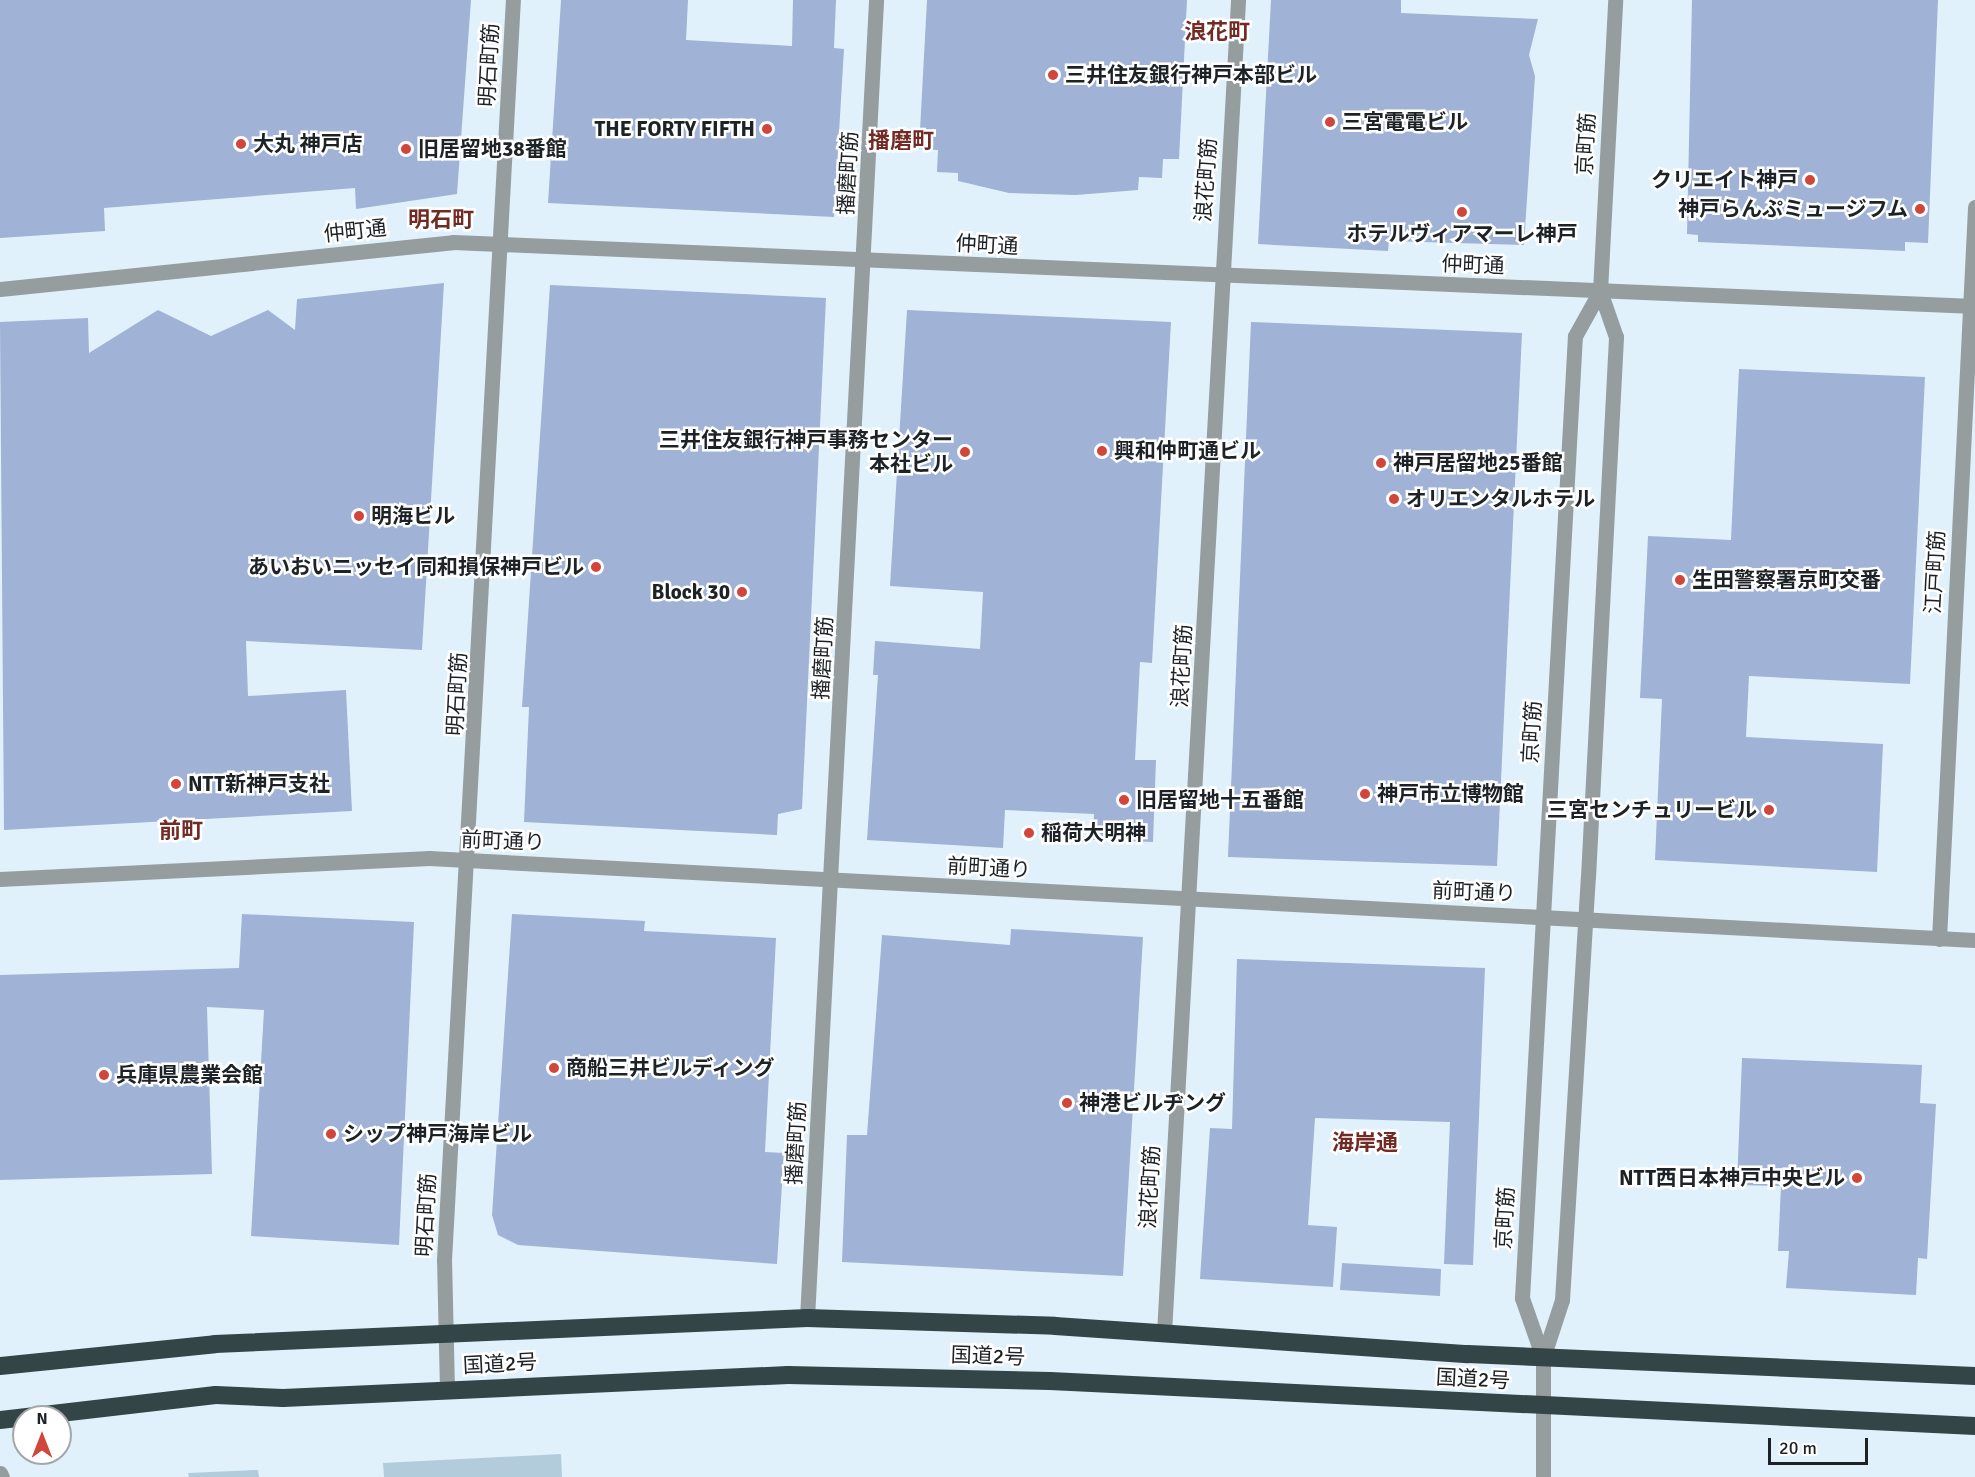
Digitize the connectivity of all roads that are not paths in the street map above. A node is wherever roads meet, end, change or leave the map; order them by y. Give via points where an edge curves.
1 (513, 0) edge
2 (876, 0) edge
3 (1238, 0) edge
4 (1615, 0) edge
5 (1975, 207) edge
6 (501, 243) junction
7 (865, 261) junction
8 (1221, 276) junction
9 (0, 289) edge
10 (1600, 291) junction
11 (1972, 306) edge
12 (469, 861) junction
13 (0, 879) edge
14 (832, 881) junction
15 (1188, 900) junction
16 (1542, 916) junction
17 (1585, 917) junction
18 (1939, 939) junction
19 (1975, 940) edge
20 (807, 1318) junction
21 (444, 1333) junction
22 (1164, 1333) junction
23 (1543, 1358) junction
24 (0, 1366) edge
25 (1975, 1376) edge
26 (447, 1390) junction
27 (1544, 1406) junction
28 (0, 1420) edge
29 (1975, 1426) edge
30 (1543, 1477) edge

1 - 6 street, 明石町筋
2 - 7 street, 播磨町筋
3 - 8 street, 浪花町筋
4 - 10 street, 京町筋
5 - 11 street, 江戸町筋
6 - 7 street, 仲町通
6 - 9 street, 仲町通 via 453,242
6 - 12 street, 明石町筋
7 - 8 street, 仲町通
7 - 14 street, 播磨町筋
8 - 10 street, 仲町通
8 - 15 street, 浪花町筋
10 - 11 street, 仲町通
10 - 16 street, 京町筋 via 1575,336
10 - 17 street, 京町筋 via 1616,337
11 - 18 street, 江戸町筋
12 - 13 street, 前町通り via 429,858
12 - 14 street, 前町通り
12 - 21 street, 明石町筋
14 - 15 street, 前町通り
14 - 20 street, 播磨町筋
15 - 16 street, 前町通り
15 - 22 street, 浪花町筋
16 - 17 street, 前町通り
16 - 23 street, 京町筋 via 1522,1298
17 - 18 street, 前町通り
17 - 23 street, 京町筋 via 1562,1300
18 - 19 street, 前町通り
20 - 21 highway, 国道2号
20 - 22 highway, 国道2号
21 - 24 highway, 国道2号 via 215,1344
21 - 26 street, 明石町筋
22 - 23 highway, 国道2号
23 - 25 highway, 国道2号
23 - 27 street, 京町筋
26 - 27 highway, 国道2号 via 788,1375 940,1377
26 - 28 highway, 国道2号 via 284,1398 216,1395
27 - 29 highway, 国道2号
27 - 30 street, 京町筋

